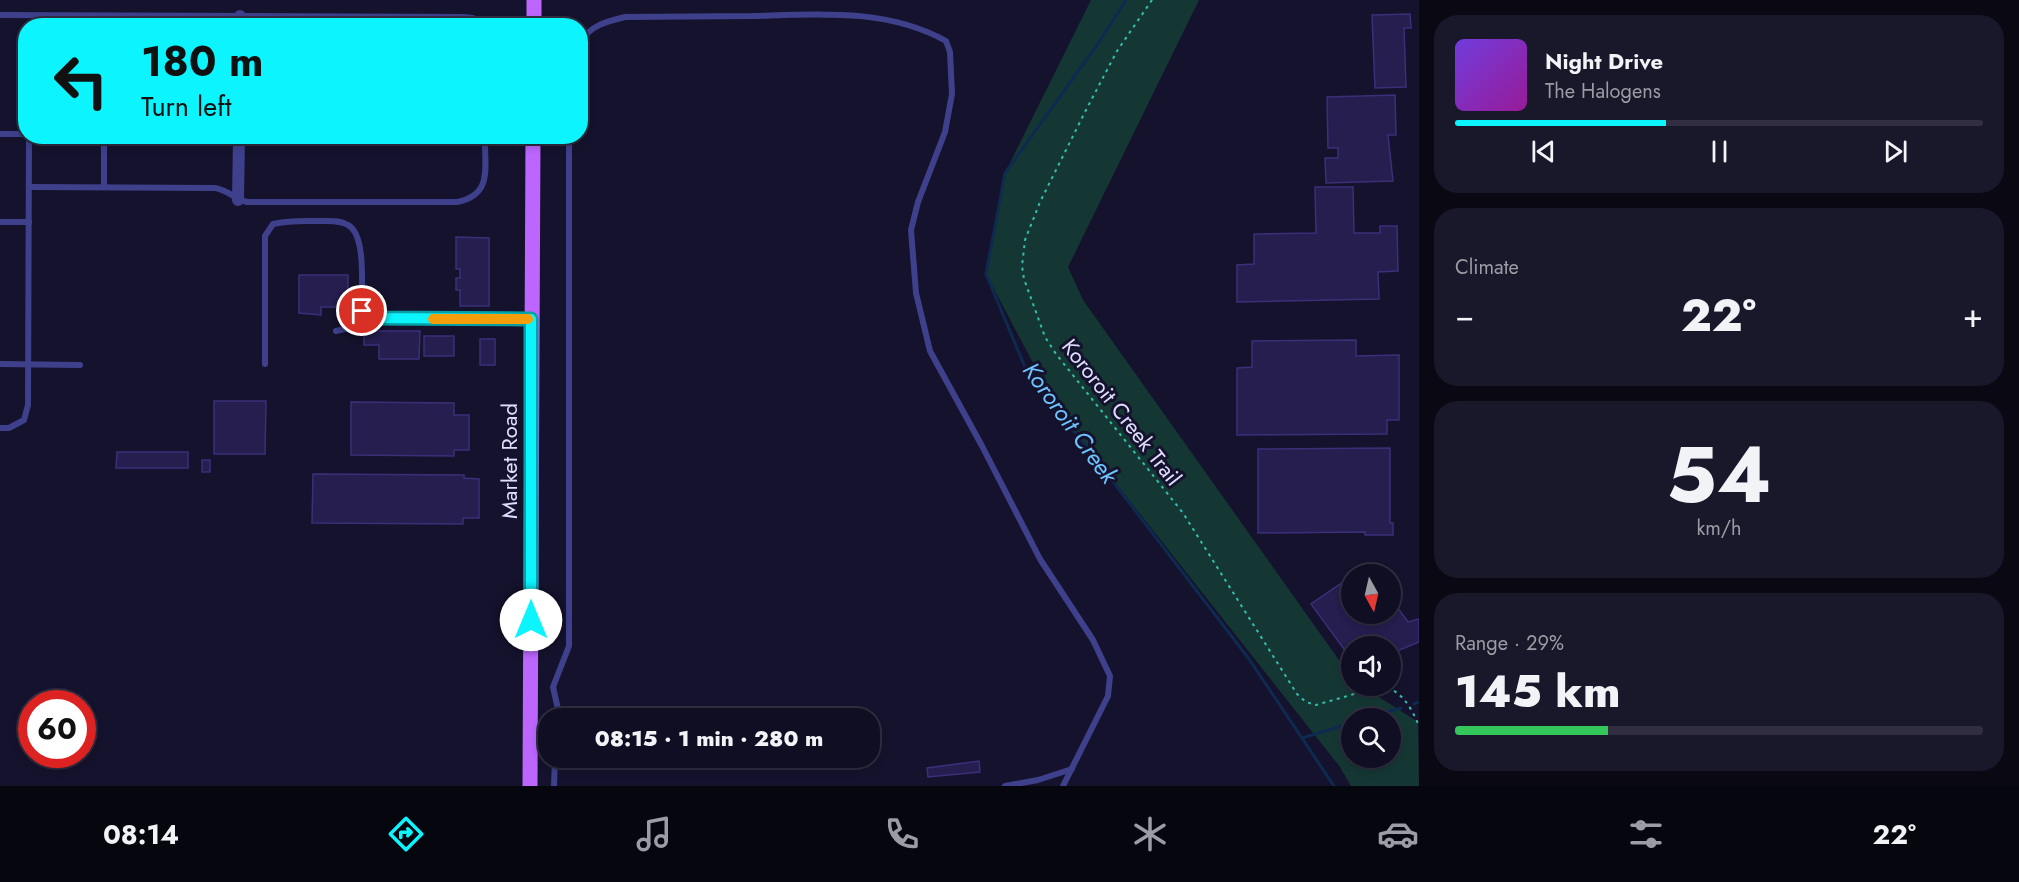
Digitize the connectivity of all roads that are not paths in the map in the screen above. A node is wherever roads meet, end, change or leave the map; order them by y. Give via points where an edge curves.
1 (534, 0) edge
2 (0, 15) edge
3 (29, 15) joint
4 (104, 16) joint
5 (158, 18) edge
6 (408, 18) edge
7 (472, 18) edge
8 (534, 18) edge
9 (588, 31) edge
10 (0, 134) edge
11 (18, 135) edge
12 (27, 144) edge
13 (104, 144) edge
14 (239, 144) edge
15 (485, 144) edge
16 (533, 144) edge
17 (569, 144) edge
18 (29, 187) junction
19 (104, 187) junction
20 (238, 200) junction
21 (0, 222) edge
22 (28, 222) junction
23 (366, 316) junction
24 (531, 319) junction
25 (336, 331) dead end
26 (0, 364) edge
27 (28, 364) junction
28 (80, 364) dead end
29 (265, 364) dead end
30 (0, 428) edge
31 (558, 708) edge
32 (555, 768) edge
33 (1073, 768) junction
34 (530, 786) edge
35 (554, 786) edge
36 (1005, 786) edge
37 (1063, 786) edge

1 - 8 main road
2 - 3 lane
3 - 4 lane
4 - 5 lane
6 - 7 lane
9 - 33 lane via 625,17 869,16 946,41 952,94 945,132 911,230 918,304 939,370 1040,559 1106,664 1111,687
10 - 11 lane
12 - 18 lane
13 - 19 lane
14 - 20 street
15 - 20 lane via 484,185 464,201
16 - 24 main road, Market Road
17 - 31 lane via 569,646 553,687
18 - 19 lane
18 - 22 lane
19 - 20 lane via 215,188 224,189
21 - 22 lane
22 - 27 lane
23 - 24 lane
23 - 25 lane via 349,328
23 - 29 lane via 362,311 360,247 349,225 288,220 273,224 265,237
24 - 34 main road, Market Road
26 - 27 lane
27 - 28 lane
27 - 30 lane via 24,420
32 - 35 lane
33 - 36 lane
33 - 37 lane

